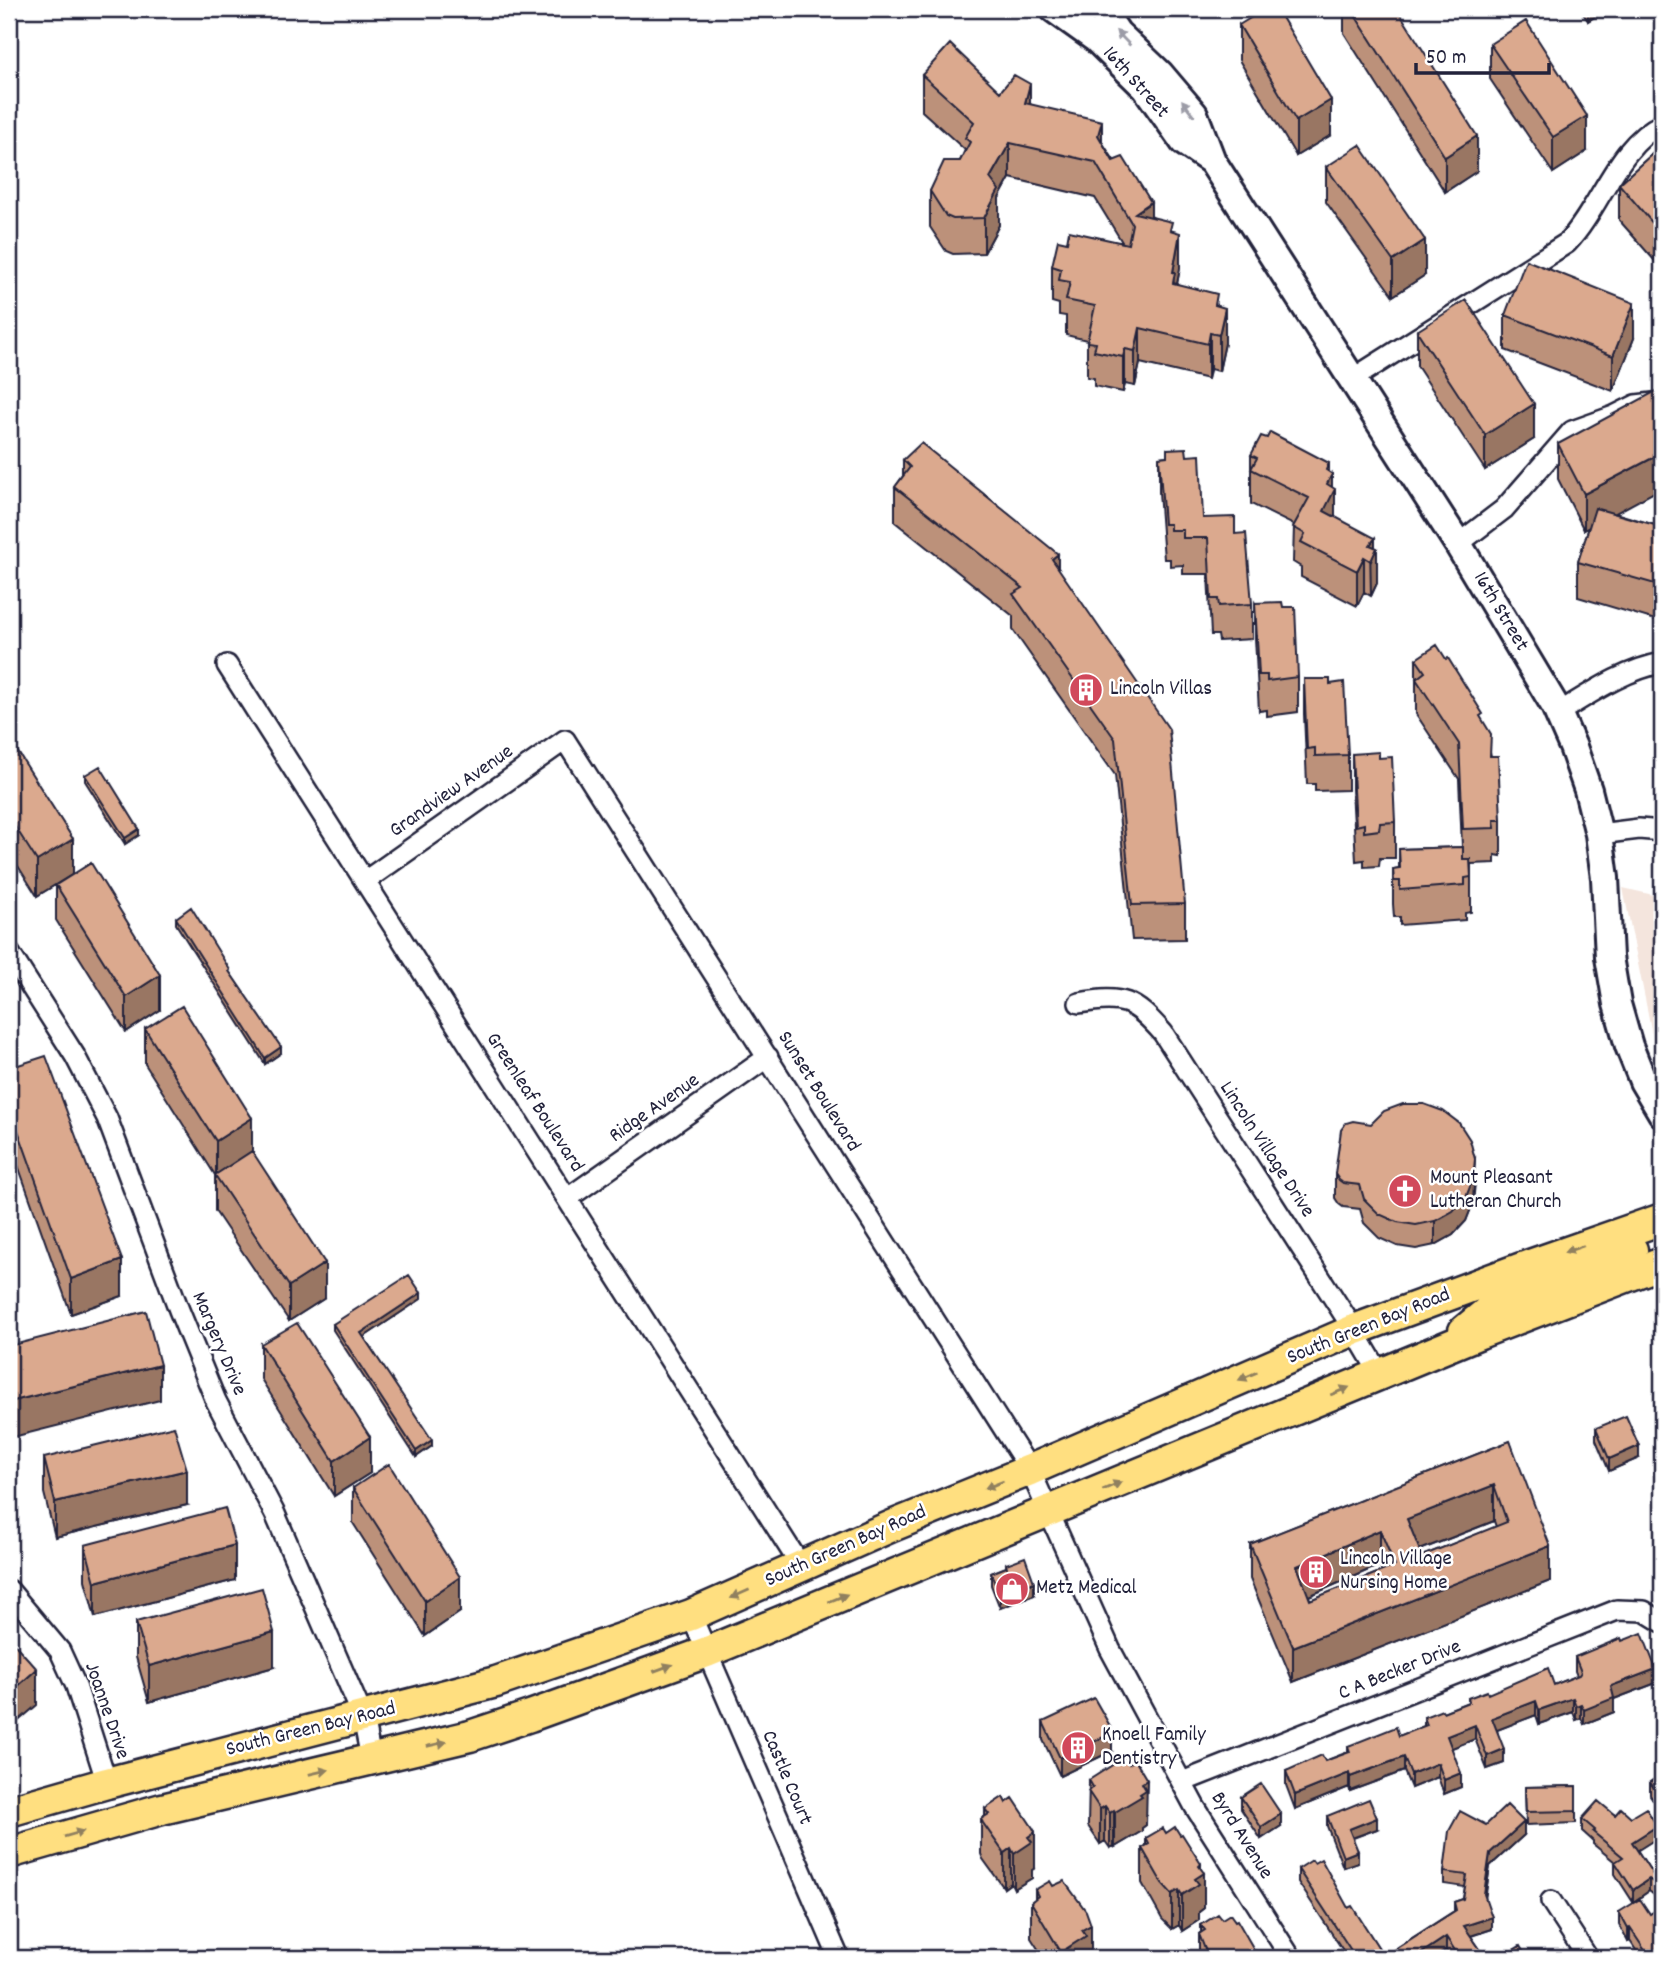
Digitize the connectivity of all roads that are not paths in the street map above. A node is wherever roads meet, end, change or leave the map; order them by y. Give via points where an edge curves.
1 (1054, 9) edge
2 (1101, 9) edge
3 (1662, 124) edge
4 (1212, 161) junction
5 (1352, 380) junction
6 (1662, 402) edge
7 (1458, 544) junction
8 (1662, 663) edge
9 (227, 665) dead end
10 (1558, 713) junction
11 (565, 740) joint
12 (1662, 831) edge
13 (1598, 834) junction
14 (365, 881) junction
15 (9, 952) edge
16 (1079, 1003) dead end
17 (768, 1057) junction
18 (1662, 1113) edge
19 (568, 1198) junction
20 (1662, 1219) edge
21 (1662, 1238) edge
22 (1662, 1263) edge
23 (1354, 1330) junction
24 (1442, 1349) junction
25 (1380, 1374) junction
26 (1030, 1470) junction
27 (1048, 1512) junction
28 (801, 1566) junction
29 (9, 1590) edge
30 (691, 1615) junction
31 (1662, 1622) edge
32 (707, 1652) junction
33 (363, 1717) junction
34 (371, 1759) junction
35 (1182, 1782) junction
36 (107, 1783) junction
37 (15, 1813) edge
38 (9, 1853) edge
39 (1551, 1901) dead end
40 (839, 1958) edge
41 (1292, 1958) edge
42 (1588, 1958) edge

1 - 4 street, 16th Street via 1105,48 1146,89 1184,142
4 -> 2 street, 16th Street via 1194,114 1117,33
3 - 5 street via 1636,141 1567,243
4 - 5 street, 16th Street
5 - 7 street, 16th Street
6 - 7 street via 1636,405 1572,432 1504,509
7 - 10 street, 16th Street
8 - 10 street via 1606,684
9 - 14 street, Greenleaf Boulevard
10 - 13 street, 16th Street via 1581,768
11 - 14 street, Grandview Avenue
11 - 17 street, Sunset Boulevard
12 - 13 street
13 - 18 street, 16th Street via 1617,1004 1643,1081
14 - 19 street, Greenleaf Boulevard
15 - 33 street, Margery Drive via 98,1097 208,1381 275,1514
16 - 23 street, Lincoln Village Drive via 1107,998 1123,1001 1143,1010 1163,1033
17 - 19 street, Ridge Avenue
17 - 26 street, Sunset Boulevard
19 - 28 street, Greenleaf Boulevard
20 -> 23 main road, South Green Bay Road
21 - 24 main road via 1499,1302
22 - 24 main road, South Green Bay Road
23 - 25 street, Lincoln Village Drive
23 -> 26 main road, South Green Bay Road
24 - 25 main road, South Green Bay Road
27 -> 25 main road, South Green Bay Road
26 - 27 street, Byrd Avenue
26 -> 28 main road, South Green Bay Road
32 -> 27 main road, South Green Bay Road
27 - 35 street, Byrd Avenue via 1110,1649
28 -> 30 main road, South Green Bay Road
29 - 36 street, Joanne Drive via 60,1651
30 - 32 street, Castle Court
30 - 33 main road, South Green Bay Road via 496,1682
31 - 35 street, C A Becker Drive via 1644,1611 1617,1610
34 -> 32 main road, South Green Bay Road via 470,1736
32 - 40 street, Castle Court
33 - 34 street, Margery Drive
33 - 36 main road, South Green Bay Road
38 -> 34 main road, South Green Bay Road via 162,1809
35 - 41 street, Byrd Avenue
36 - 37 main road, South Green Bay Road
39 - 42 street

